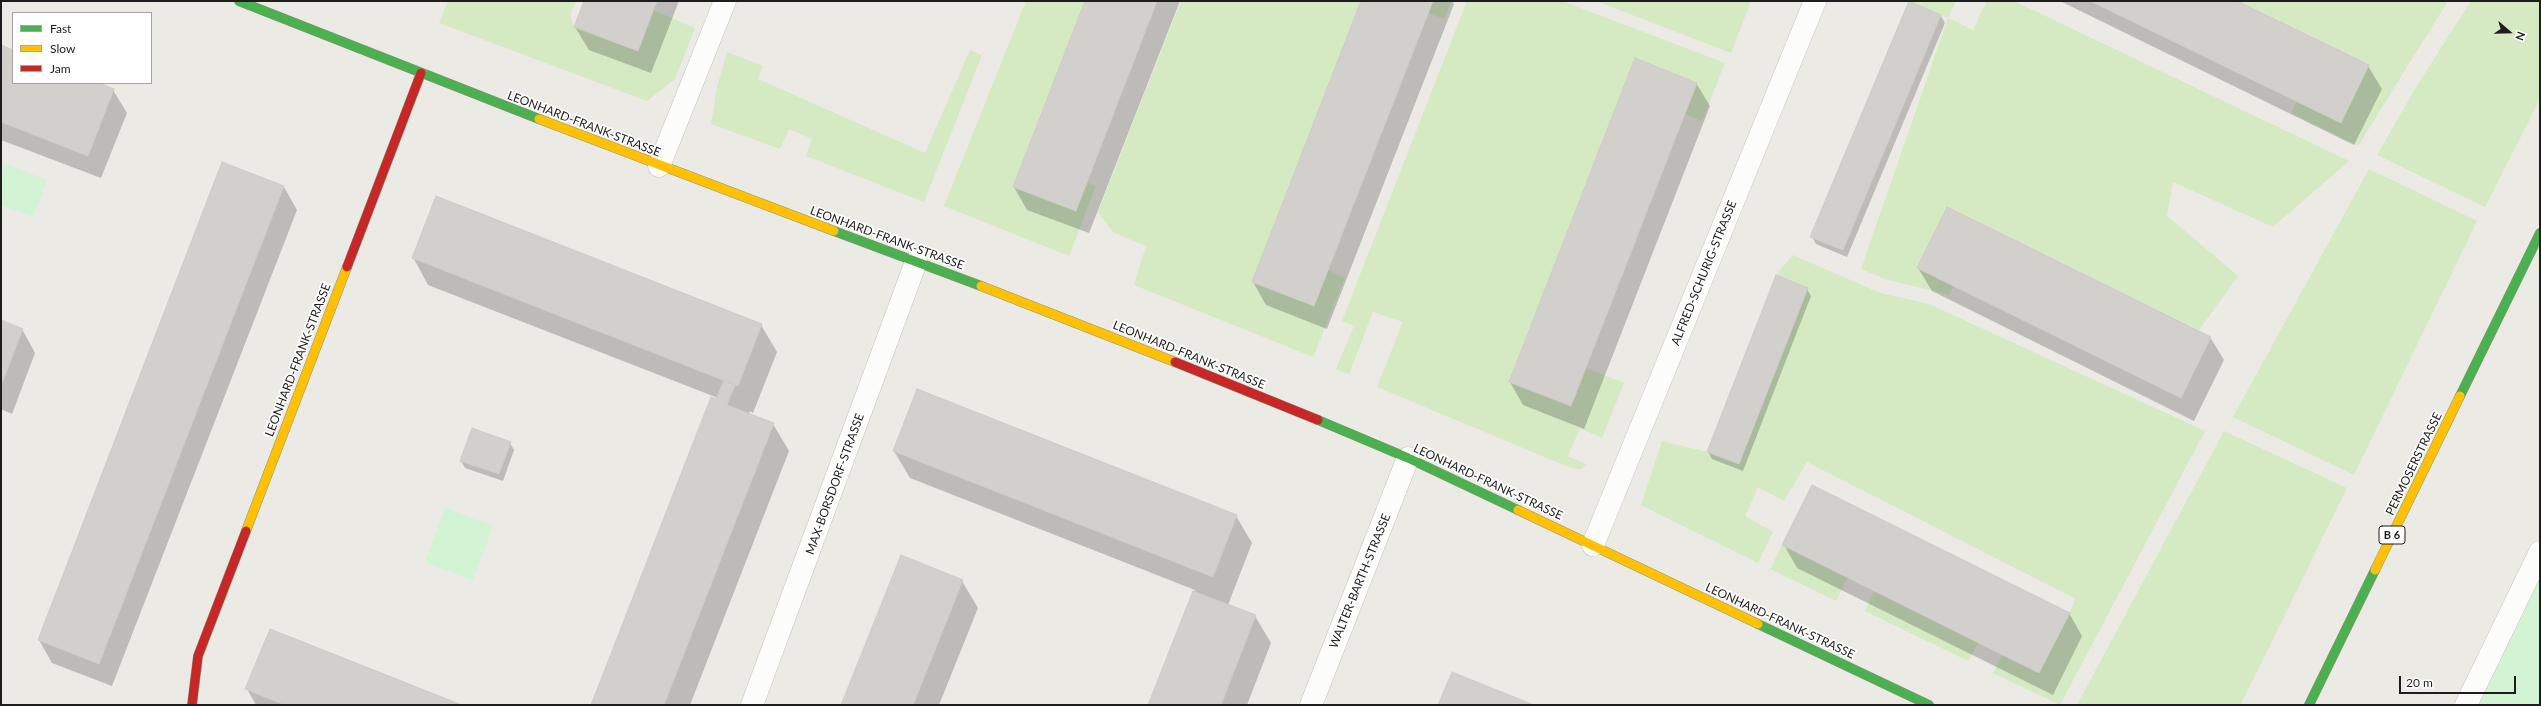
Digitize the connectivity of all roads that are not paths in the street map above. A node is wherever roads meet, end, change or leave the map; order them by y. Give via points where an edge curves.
1 (239, 1) edge
2 (725, 1) edge
3 (1815, 1) edge
4 (421, 73) junction
5 (660, 166) junction
6 (2540, 233) edge
7 (916, 262) junction
8 (1408, 458) junction
9 (1593, 545) junction
10 (2540, 552) edge
11 (192, 705) edge
12 (752, 705) edge
13 (1311, 705) edge
14 (1929, 705) edge
15 (2308, 705) edge
16 (2466, 705) edge

1 - 4 street, LEONHARD-FRANK-STRASSE
2 - 5 street
3 - 9 street, ALFRED-SCHURIG-STRASSE
4 - 5 street, LEONHARD-FRANK-STRASSE
4 - 11 street, LEONHARD-FRANK-STRASSE via 198,656
5 - 7 street, LEONHARD-FRANK-STRASSE
6 - 15 street, PERMOSERSTRASSE / B 6
7 - 8 street, LEONHARD-FRANK-STRASSE via 1063,317
7 - 12 street, MAX-BORSDORF-STRASSE
8 - 9 street, LEONHARD-FRANK-STRASSE
8 - 13 street, WALTER-BARTH-STRASSE
9 - 14 street, LEONHARD-FRANK-STRASSE
10 - 16 street

